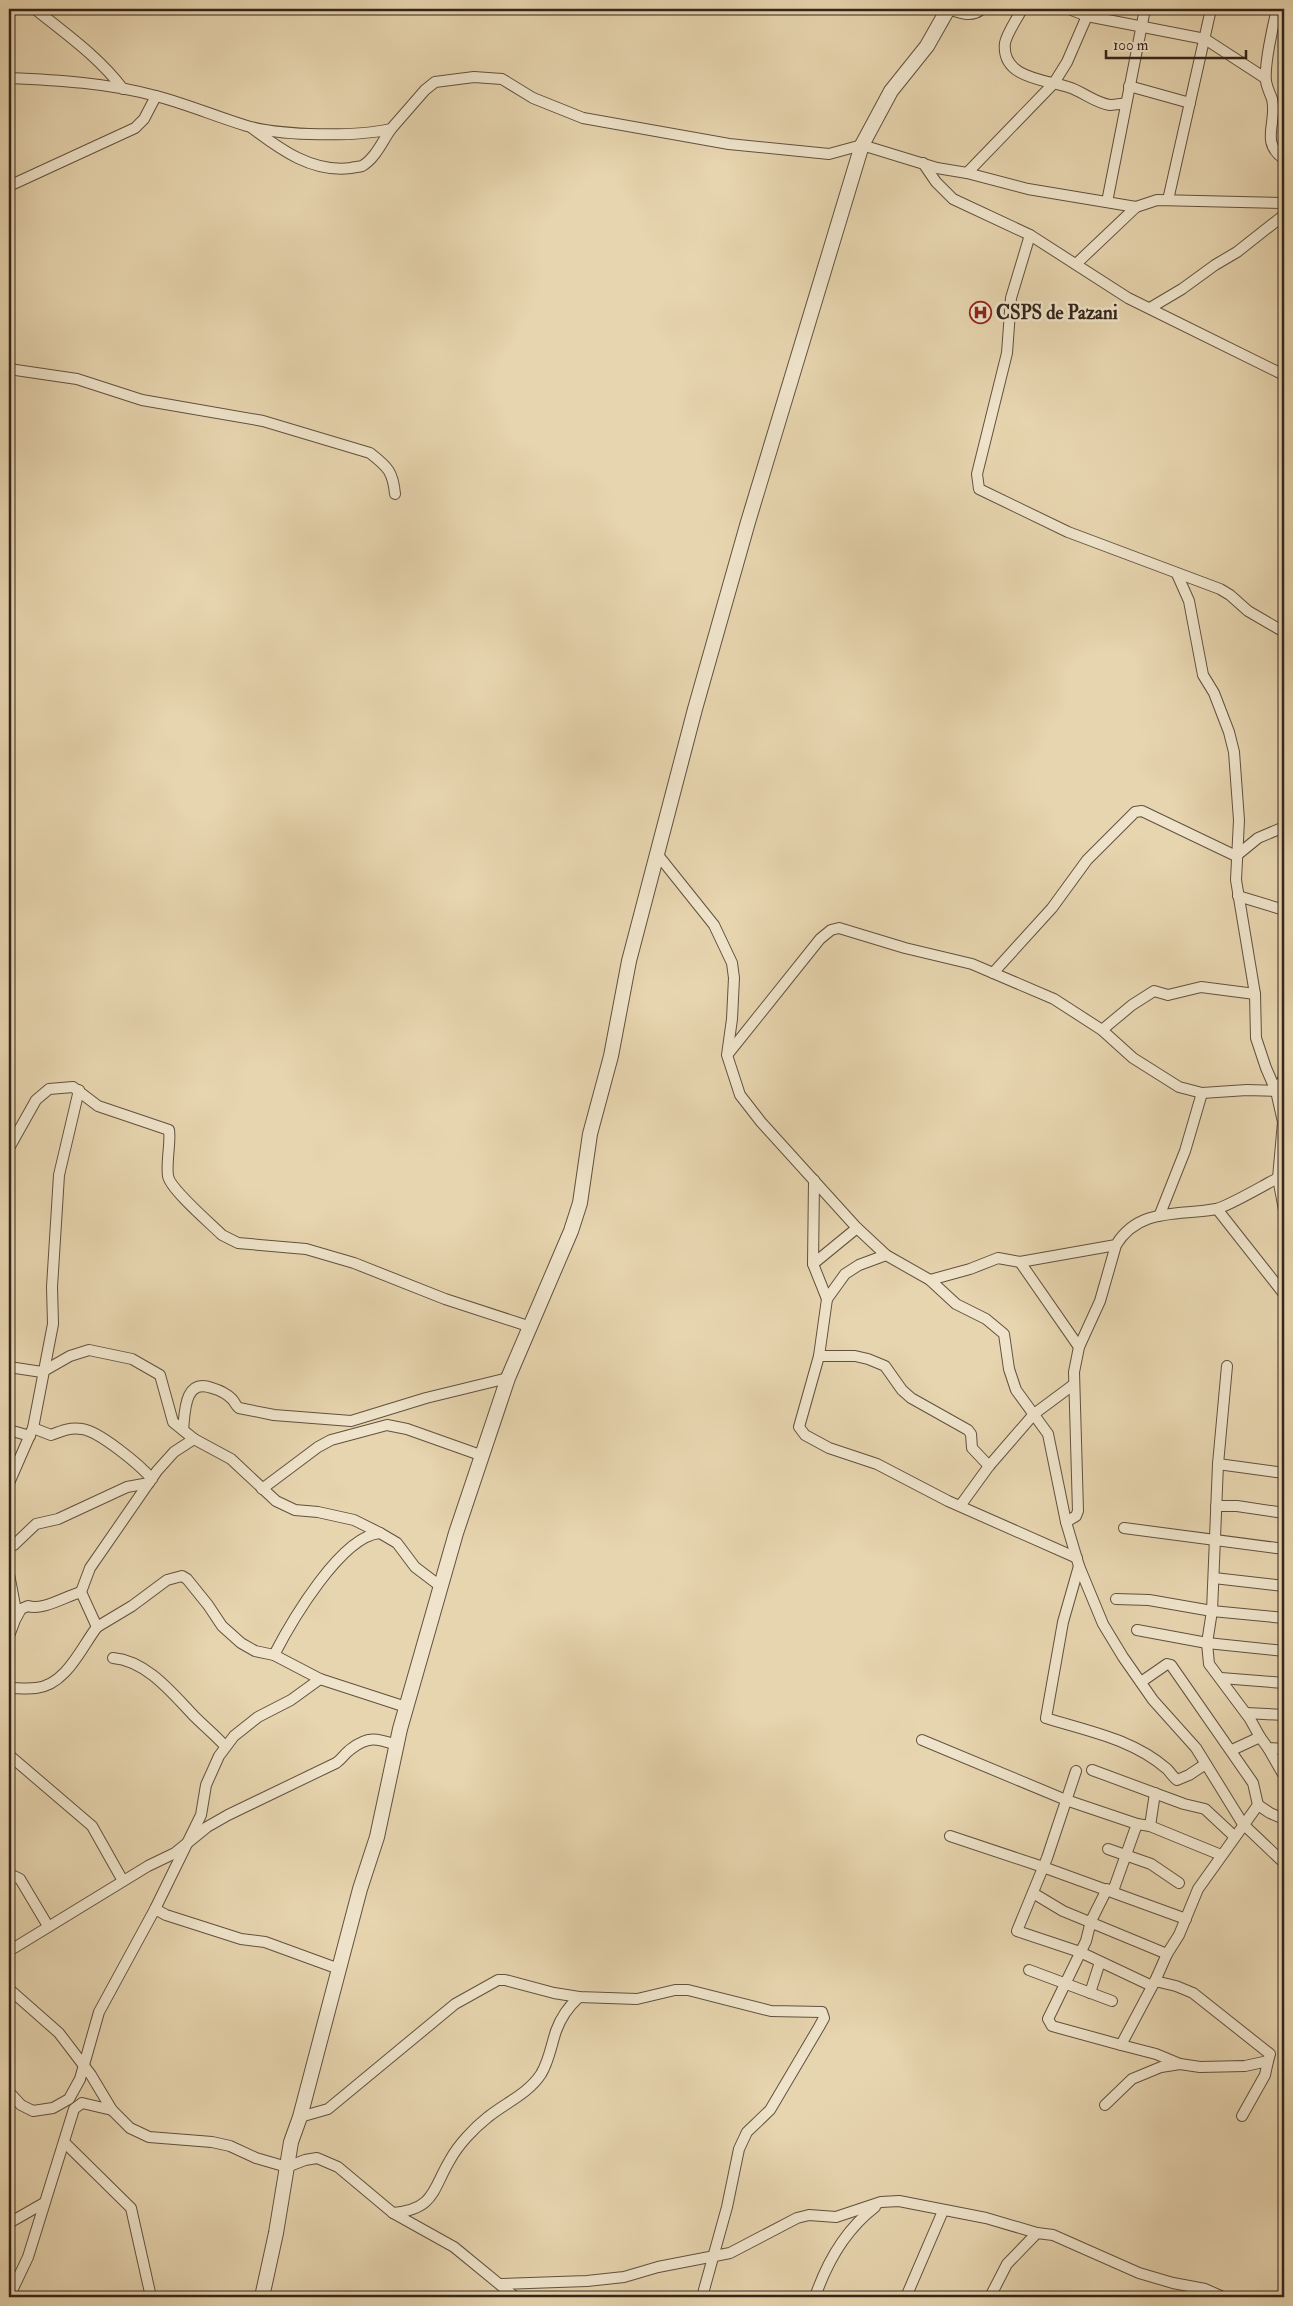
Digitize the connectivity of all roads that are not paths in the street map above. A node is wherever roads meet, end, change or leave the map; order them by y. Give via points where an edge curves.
1 (35, 9) edge
2 (948, 9) edge
3 (982, 9) edge
4 (1022, 9) edge
5 (1070, 9) edge
6 (1145, 9) edge
7 (1211, 9) edge
8 (1277, 9) edge
9 (1087, 16) junction
10 (1141, 26) junction
11 (1205, 39) junction
12 (9, 78) edge
13 (1265, 78) junction
14 (1054, 83) junction
15 (1129, 86) junction
16 (123, 90) junction
17 (156, 96) junction
18 (1190, 103) junction
19 (1126, 104) junction
20 (249, 126) junction
21 (391, 129) junction
22 (862, 146) junction
23 (1284, 159) edge
24 (923, 163) junction
25 (967, 173) junction
26 (9, 186) edge
27 (1168, 200) junction
28 (1107, 202) junction
29 (1284, 203) edge
30 (1136, 206) junction
31 (1284, 215) edge
32 (1030, 235) junction
33 (1076, 264) junction
34 (1150, 308) junction
35 (9, 369) edge
36 (1284, 375) edge
37 (395, 494) dead end
38 (1177, 574) junction
39 (1284, 632) edge
40 (1284, 827) edge
41 (658, 855) junction
42 (1236, 856) junction
43 (1238, 896) junction
44 (1284, 910) edge
45 (994, 973) junction
46 (1255, 994) junction
47 (1102, 1030) junction
48 (727, 1055) junction
49 (1284, 1078) edge
50 (79, 1090) junction
51 (1276, 1091) junction
52 (1202, 1094) junction
53 (1284, 1122) edge
54 (9, 1148) edge
55 (1278, 1178) junction
56 (814, 1180) junction
57 (1218, 1209) junction
58 (1284, 1210) edge
59 (1160, 1214) junction
60 (857, 1228) junction
61 (1116, 1245) junction
62 (886, 1255) junction
63 (1020, 1262) junction
64 (814, 1264) junction
65 (930, 1280) junction
66 (1284, 1294) edge
67 (827, 1299) junction
68 (531, 1327) junction
69 (1080, 1347) junction
70 (819, 1356) junction
71 (1227, 1366) dead end
72 (9, 1367) edge
73 (42, 1372) junction
74 (508, 1378) junction
75 (1073, 1385) junction
76 (1034, 1414) junction
77 (9, 1430) edge
78 (183, 1430) junction
79 (32, 1432) junction
80 (194, 1439) junction
81 (483, 1456) junction
82 (1218, 1464) junction
83 (989, 1466) junction
84 (1284, 1473) edge
85 (150, 1481) junction
86 (9, 1483) edge
87 (262, 1489) junction
88 (960, 1506) junction
89 (1216, 1506) junction
90 (1284, 1514) edge
91 (1066, 1522) junction
92 (1124, 1528) dead end
93 (380, 1533) junction
94 (1214, 1541) junction
95 (9, 1546) edge
96 (1284, 1549) edge
97 (9, 1553) edge
98 (1078, 1562) junction
99 (9, 1574) edge
100 (1214, 1578) junction
101 (440, 1586) junction
102 (1284, 1586) edge
103 (81, 1592) junction
104 (1116, 1599) dead end
105 (1212, 1612) junction
106 (17, 1616) junction
107 (1284, 1618) edge
108 (97, 1627) junction
109 (1137, 1630) dead end
110 (9, 1636) edge
111 (1207, 1643) junction
112 (1284, 1651) edge
113 (274, 1655) junction
114 (113, 1658) dead end
115 (1221, 1678) junction
116 (320, 1679) junction
117 (1141, 1682) junction
118 (1284, 1683) edge
119 (9, 1688) edge
120 (406, 1707) junction
121 (1246, 1713) junction
122 (1284, 1715) edge
123 (1260, 1738) junction
124 (922, 1740) dead end
125 (397, 1745) junction
126 (225, 1746) junction
127 (1268, 1748) junction
128 (1284, 1749) edge
129 (1232, 1750) junction
130 (9, 1755) edge
131 (1204, 1765) junction
132 (1092, 1770) dead end
133 (1076, 1771) dead end
134 (1284, 1776) edge
135 (1155, 1793) junction
136 (1066, 1800) junction
137 (1258, 1805) junction
138 (1284, 1819) edge
139 (1137, 1824) junction
140 (1243, 1824) junction
141 (1150, 1826) junction
142 (950, 1836) dead end
143 (1234, 1836) junction
144 (190, 1840) junction
145 (1108, 1849) dead end
146 (1221, 1855) junction
147 (1126, 1856) junction
148 (1284, 1863) edge
149 (1043, 1866) junction
150 (9, 1877) edge
151 (123, 1882) junction
152 (1179, 1883) dead end
153 (1110, 1890) junction
154 (1033, 1893) junction
155 (155, 1910) junction
156 (1186, 1919) junction
157 (1091, 1921) junction
158 (48, 1926) junction
159 (9, 1951) edge
160 (1080, 1952) junction
161 (1167, 1954) junction
162 (1100, 1962) junction
163 (340, 1969) junction
164 (1029, 1970) dead end
165 (1153, 1983) junction
166 (1064, 1984) junction
167 (9, 1990) edge
168 (1090, 1993) junction
169 (579, 1997) junction
170 (1112, 2001) dead end
171 (1121, 2045) junction
172 (1268, 2061) junction
173 (1180, 2064) junction
174 (84, 2065) junction
175 (9, 2092) edge
176 (1104, 2105) dead end
177 (112, 2110) junction
178 (1242, 2116) dead end
179 (300, 2118) junction
180 (64, 2142) junction
181 (287, 2167) junction
182 (881, 2202) junction
183 (44, 2203) junction
184 (943, 2211) junction
185 (393, 2213) junction
186 (9, 2222) edge
187 (1037, 2233) junction
188 (712, 2258) junction
189 (501, 2284) junction
190 (9, 2297) edge
191 (151, 2297) edge
192 (262, 2297) edge
193 (515, 2297) edge
194 (702, 2297) edge
195 (815, 2297) edge
196 (906, 2297) edge
197 (990, 2297) edge
198 (1223, 2297) edge

1 - 16 street via 85,48
2 - 3 street via 967,15
2 - 22 street via 927,46 891,91
4 - 14 street via 1005,43 1007,59 1014,69 1036,80
5 - 9 street
6 - 10 street
7 - 11 street
8 - 13 street
9 - 10 street
9 - 14 street
10 - 11 street
10 - 15 street
11 - 13 street
11 - 18 street
12 - 16 street via 48,79
13 - 23 street via 1267,92 1272,98 1270,140 1274,151
14 - 19 street via 1101,102
14 - 25 street
15 - 18 street
15 - 19 street
16 - 17 street
17 - 20 street
17 - 26 street via 144,119 135,128
18 - 27 street
19 - 28 street
20 - 21 street via 285,132 373,133
20 - 21 street via 290,154 324,168 342,169 362,166
21 - 22 street via 435,82 474,77 502,80 533,98 583,118 615,124 729,144 829,154
22 - 24 street
22 - 41 street via 748,522
24 - 25 street
24 - 32 street via 953,199
25 - 28 street via 1028,189
27 - 29 street
27 - 30 street
28 - 30 street
30 - 33 street
31 - 34 street via 1237,252
32 - 33 street
32 - 38 street via 1011,298 1007,353 988,424 977,484 983,492 1043,521
33 - 34 street via 1128,298
34 - 36 street
35 - 37 street via 77,379 142,400 263,421 370,453 394,476
38 - 39 street via 1220,589 1248,611
38 - 42 street via 1189,601 1203,675 1214,693 1232,744 1238,796
40 - 42 street via 1258,838
41 - 48 street via 714,925 732,963 732,1019
41 - 68 street via 629,961 611,1056 590,1134 580,1203
42 - 43 street
42 - 45 street via 1142,811 1135,812 1092,854 1052,908
43 - 44 street
43 - 46 street
45 - 47 street via 1054,999
45 - 48 street via 972,964 834,929 820,939
46 - 47 street via 1201,987 1168,995 1154,991
46 - 51 street via 1256,1038
47 - 52 street via 1155,1073 1179,1087
48 - 56 street via 740,1095
49 - 51 street
50 - 54 street via 73,1087 43,1092
50 - 68 street via 98,1106 169,1130 168,1177 177,1192 230,1240 306,1249
50 - 73 street via 59,1175 53,1324
51 - 52 street
51 - 53 street
52 - 59 street via 1185,1151
53 - 55 street
55 - 57 street
55 - 58 street
56 - 60 street
56 - 64 street
57 - 59 street
57 - 66 street
59 - 61 street via 1128,1230
60 - 62 street
60 - 64 street
61 - 63 street
61 - 69 street via 1100,1301
62 - 65 street
62 - 67 street via 845,1274
63 - 65 street via 998,1258 970,1270
63 - 69 street
64 - 67 street
65 - 76 street via 956,1304 1002,1331 1006,1337 1008,1369 1016,1390
67 - 70 street
68 - 74 street
69 - 75 street
70 - 83 street via 855,1356 887,1367 911,1398 968,1430 972,1448
70 - 88 street via 799,1428 805,1435 842,1454 877,1464
71 - 82 street
72 - 73 street
73 - 78 street via 70,1356 89,1350 132,1359 160,1375 173,1422
73 - 79 street
74 - 78 street via 351,1421 274,1415 239,1408 224,1393 204,1385 190,1392
74 - 81 street
75 - 76 street
75 - 91 street via 1078,1512
76 - 83 street
76 - 91 street via 1048,1434
77 - 79 street
78 - 80 street
79 - 85 street via 51,1435 71,1428 88,1430 135,1461
79 - 86 street
80 - 85 street via 174,1452
80 - 87 street via 231,1459
81 - 87 street via 387,1425 331,1440
81 - 101 street
82 - 84 street
82 - 89 street
83 - 88 street
85 - 95 street via 127,1487 58,1520 36,1524
85 - 103 street via 90,1568
87 - 93 street via 285,1507 347,1518
88 - 98 street
89 - 90 street
89 - 94 street
91 - 98 street
92 - 94 street
93 - 101 street via 397,1543 415,1567
93 - 113 street via 360,1539 332,1567 304,1604
94 - 96 street
94 - 100 street
95 - 97 street
98 - 117 street via 1103,1624
98 - 131 street via 1063,1622 1046,1718 1121,1741 1143,1752 1177,1780
99 - 106 street
100 - 102 street
100 - 105 street
101 - 120 street
103 - 106 street via 36,1609 28,1606
103 - 108 street
104 - 105 street via 1149,1600
105 - 107 street
105 - 111 street
106 - 110 street
108 - 113 street via 167,1580 182,1576 227,1631 255,1651
108 - 119 street via 63,1674 38,1688
109 - 111 street
111 - 112 street
111 - 115 street via 1209,1664
113 - 116 street
114 - 126 street via 140,1668 163,1684
115 - 118 street
115 - 121 street
116 - 120 street
116 - 126 street via 258,1718
117 - 129 street via 1167,1664 1172,1666
117 - 131 street via 1164,1714 1196,1748
120 - 125 street
121 - 122 street
121 - 123 street
123 - 127 street
123 - 129 street
124 - 136 street
125 - 144 street via 372,1738 366,1740 336,1763 228,1815
125 - 163 street via 377,1837
126 - 144 street via 209,1775 204,1808
127 - 128 street
127 - 134 street
129 - 137 street via 1253,1783
130 - 151 street via 92,1826
131 - 140 street
132 - 135 street
133 - 136 street
135 - 141 street
135 - 143 street via 1205,1809
136 - 139 street
136 - 149 street
137 - 138 street
137 - 140 street
139 - 141 street
139 - 147 street
140 - 143 street
140 - 148 street
141 - 146 street
142 - 149 street
143 - 146 street
144 - 151 street via 163,1860
144 - 155 street
145 - 147 street
146 - 156 street via 1198,1889
147 - 152 street via 1151,1864
147 - 153 street
149 - 153 street
149 - 154 street
150 - 158 street via 20,1879
151 - 158 street
153 - 156 street
153 - 157 street
154 - 157 street via 1063,1911
154 - 160 street via 1017,1931
155 - 163 street via 241,1939 265,1942
155 - 174 street via 99,2012
156 - 161 street
157 - 160 street
157 - 161 street
158 - 159 street
160 - 162 street
160 - 166 street
161 - 165 street
162 - 165 street
162 - 168 street
163 - 179 street
164 - 166 street
165 - 171 street
165 - 172 street via 1176,1986 1193,1993 1270,2054
166 - 168 street
166 - 171 street via 1048,2019 1050,2024
167 - 174 street via 58,2033
168 - 170 street
169 - 179 street via 554,1994 505,1980 491,1982 447,2010 328,2109
169 - 185 street via 559,2022 548,2058 534,2084 487,2118 453,2154 436,2190 424,2205 407,2212
169 - 188 street via 637,1999 688,1990 754,2008 820,2011 824,2014 770,2110 747,2132 739,2148
171 - 173 street
172 - 173 street via 1238,2067
172 - 178 street via 1265,2075
173 - 176 street via 1139,2075
174 - 175 street via 69,2099 53,2108 42,2111 26,2108
174 - 177 street
177 - 180 street via 79,2104
177 - 181 street via 139,2134 230,2146
179 - 181 street via 291,2142
180 - 183 street
180 - 191 street via 130,2208
181 - 185 street via 317,2158 338,2167
181 - 192 street
182 - 184 street via 899,2201
182 - 188 street via 836,2217 809,2215 797,2218 747,2246
182 - 195 street via 866,2214 833,2254
183 - 186 street
183 - 190 street via 28,2257
184 - 187 street via 986,2218
184 - 196 street
185 - 189 street via 454,2247
187 - 197 street via 1007,2264
187 - 198 street via 1053,2235 1139,2273 1205,2289
188 - 189 street via 658,2267 624,2277
188 - 194 street
189 - 193 street

